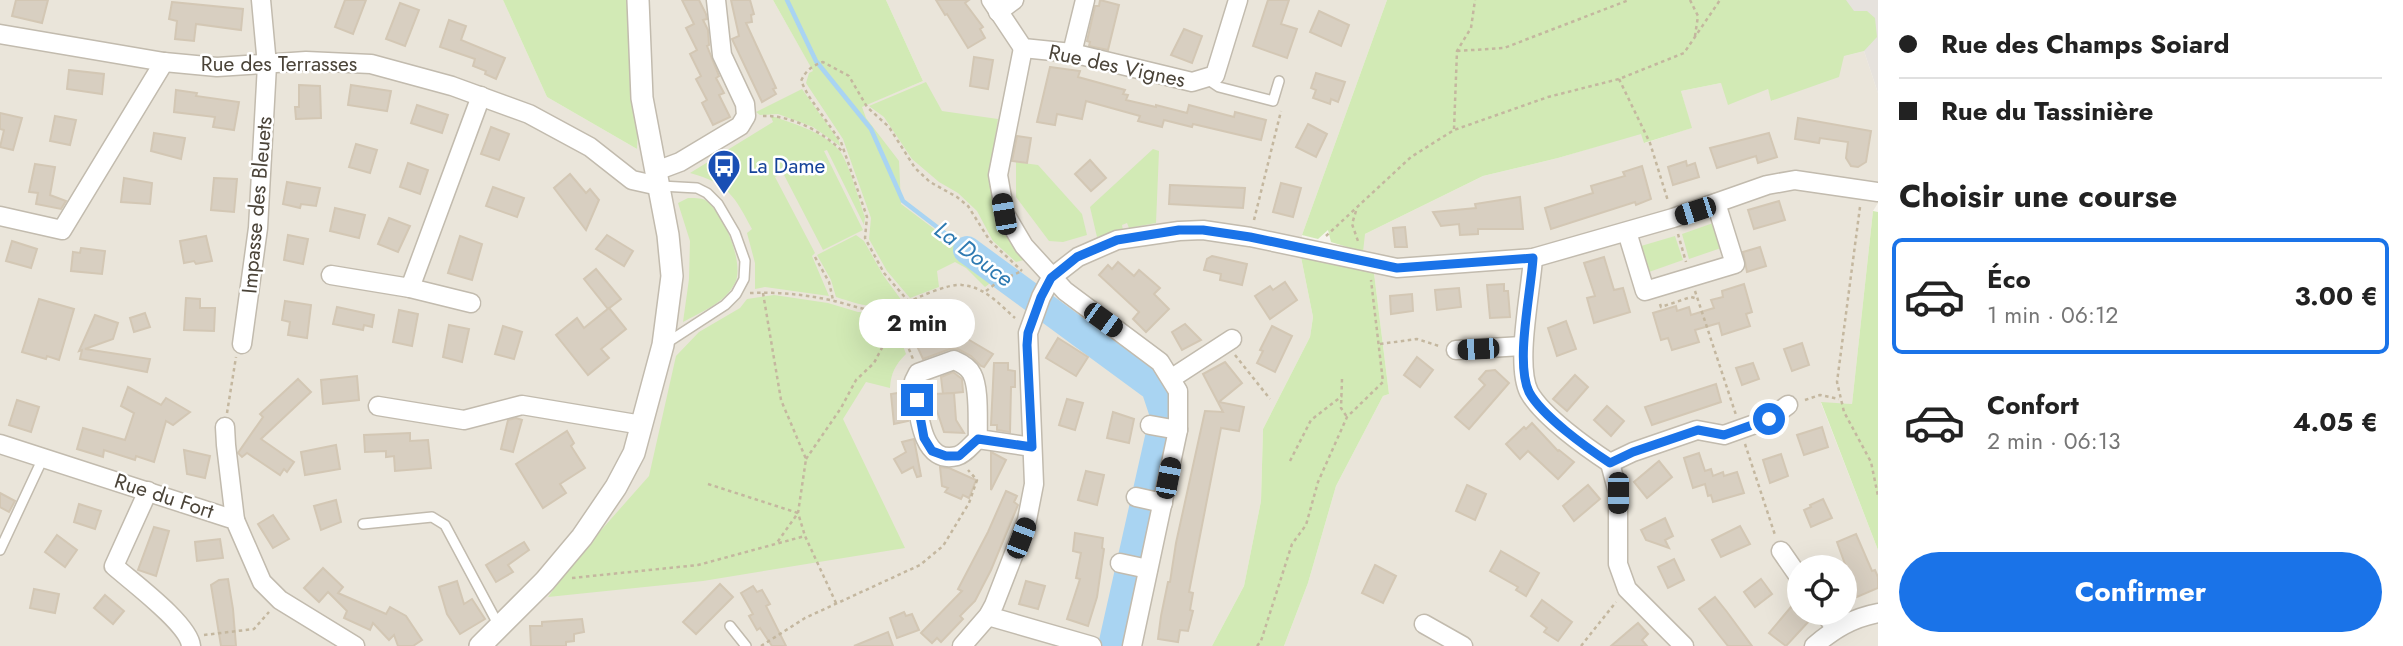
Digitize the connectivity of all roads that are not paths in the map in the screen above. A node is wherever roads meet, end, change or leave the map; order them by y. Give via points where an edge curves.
1 (261, 0) edge
2 (638, 0) edge
3 (716, 0) edge
4 (1014, 0) edge
5 (1084, 0) edge
6 (1238, 0) edge
7 (994, 6) edge
8 (0, 34) edge
9 (1023, 48) junction
10 (1072, 53) junction
11 (164, 62) junction
12 (267, 65) junction
13 (1206, 78) junction
14 (1279, 81) dead end
15 (481, 96) junction
16 (657, 178) junction
17 (1870, 191) edge
18 (1716, 203) junction
19 (0, 216) edge
20 (1627, 232) junction
21 (1533, 258) junction
22 (331, 275) dead end
23 (1051, 278) junction
24 (410, 288) junction
25 (471, 303) dead end
26 (1229, 341) road end
27 (242, 344) road end
28 (663, 345) junction
29 (1522, 346) junction
30 (1456, 350) road end
31 (1172, 377) junction
32 (1788, 405) dead end
33 (377, 406) dead end
34 (642, 425) junction
35 (1150, 425) dead end
36 (225, 426) road end
37 (1173, 429) junction
38 (978, 439) junction
39 (0, 444) edge
40 (1032, 447) junction
41 (43, 458) junction
42 (1610, 463) junction
43 (148, 491) junction
44 (235, 520) junction
45 (363, 524) dead end
46 (0, 550) edge
47 (1781, 551) road end
48 (1787, 560) edge
49 (1878, 613) edge
50 (988, 616) junction
51 (1424, 624) dead end
52 (1833, 625) edge
53 (499, 626) junction
54 (730, 626) dead end
55 (1835, 628) junction
56 (191, 641) edge
57 (354, 646) edge
58 (480, 646) edge
59 (746, 646) edge
60 (962, 646) edge
61 (1092, 646) edge
62 (1132, 646) edge
63 (1463, 646) edge
64 (1684, 646) edge
65 (1814, 646) edge

1 - 12 street, Impasse des Bleuets
2 - 16 street via 642,98
3 - 16 street via 722,55 746,116 740,126
4 - 7 street
5 - 10 street
6 - 13 street, Rue des Vignes via 1215,75
7 - 9 street, Rue des Vignes
8 - 11 street, Rue des Terrasses
9 - 10 street, Rue des Vignes
9 - 23 street, Rue des Vignes via 998,175 1004,214
10 - 13 street, Rue des Vignes via 1192,82
11 - 12 street, Rue des Terrasses
11 - 19 street via 62,230
12 - 15 street, Rue des Terrasses via 306,61 371,64
12 - 27 street, Impasse des Bleuets via 258,228
13 - 14 lane via 1219,87 1273,100
15 - 16 street, Rue des Terrasses via 529,114 590,147 632,180
15 - 24 street
16 - 28 street via 672,276
16 - 28 lane via 697,188 718,204 745,261 744,279 736,294
17 - 18 street via 1795,180
18 - 20 street
18 - 20 street via 1735,264 1645,291
20 - 21 street
21 - 23 street via 1397,268 1250,237 1179,230 1117,240 1077,257
21 - 29 street
22 - 24 street
23 - 31 street, Rue des Vignes via 1160,362
23 - 40 street via 1028,333
24 - 25 street
26 - 31 street
28 - 34 street
29 - 30 street
29 - 42 street via 1528,390 1538,405
31 - 37 street via 1178,391
32 - 42 street via 1769,419 1724,435 1698,430
33 - 34 street via 464,420 522,405
34 - 53 street via 616,487 582,537
35 - 37 street
36 - 44 street
37 - 62 street via 1134,566
38 - 38 street via 976,390 965,365 954,360 918,373 914,381 924,438 932,451 959,456
38 - 40 street
39 - 41 street, Rue du Fort
40 - 50 street via 1034,484 1027,520
41 - 43 street, Rue du Fort
41 - 46 lane
42 - 64 street via 1618,493 1618,564 1627,589
43 - 44 street, Rue du Fort
43 - 56 street via 114,566 180,624
44 - 57 street, Rue du Fort via 262,582 280,600
45 - 53 lane via 432,517 445,525
47 - 48 street
49 - 55 street
50 - 60 street
50 - 61 street
51 - 63 street
52 - 55 street
53 - 58 street
54 - 59 lane
55 - 65 street

